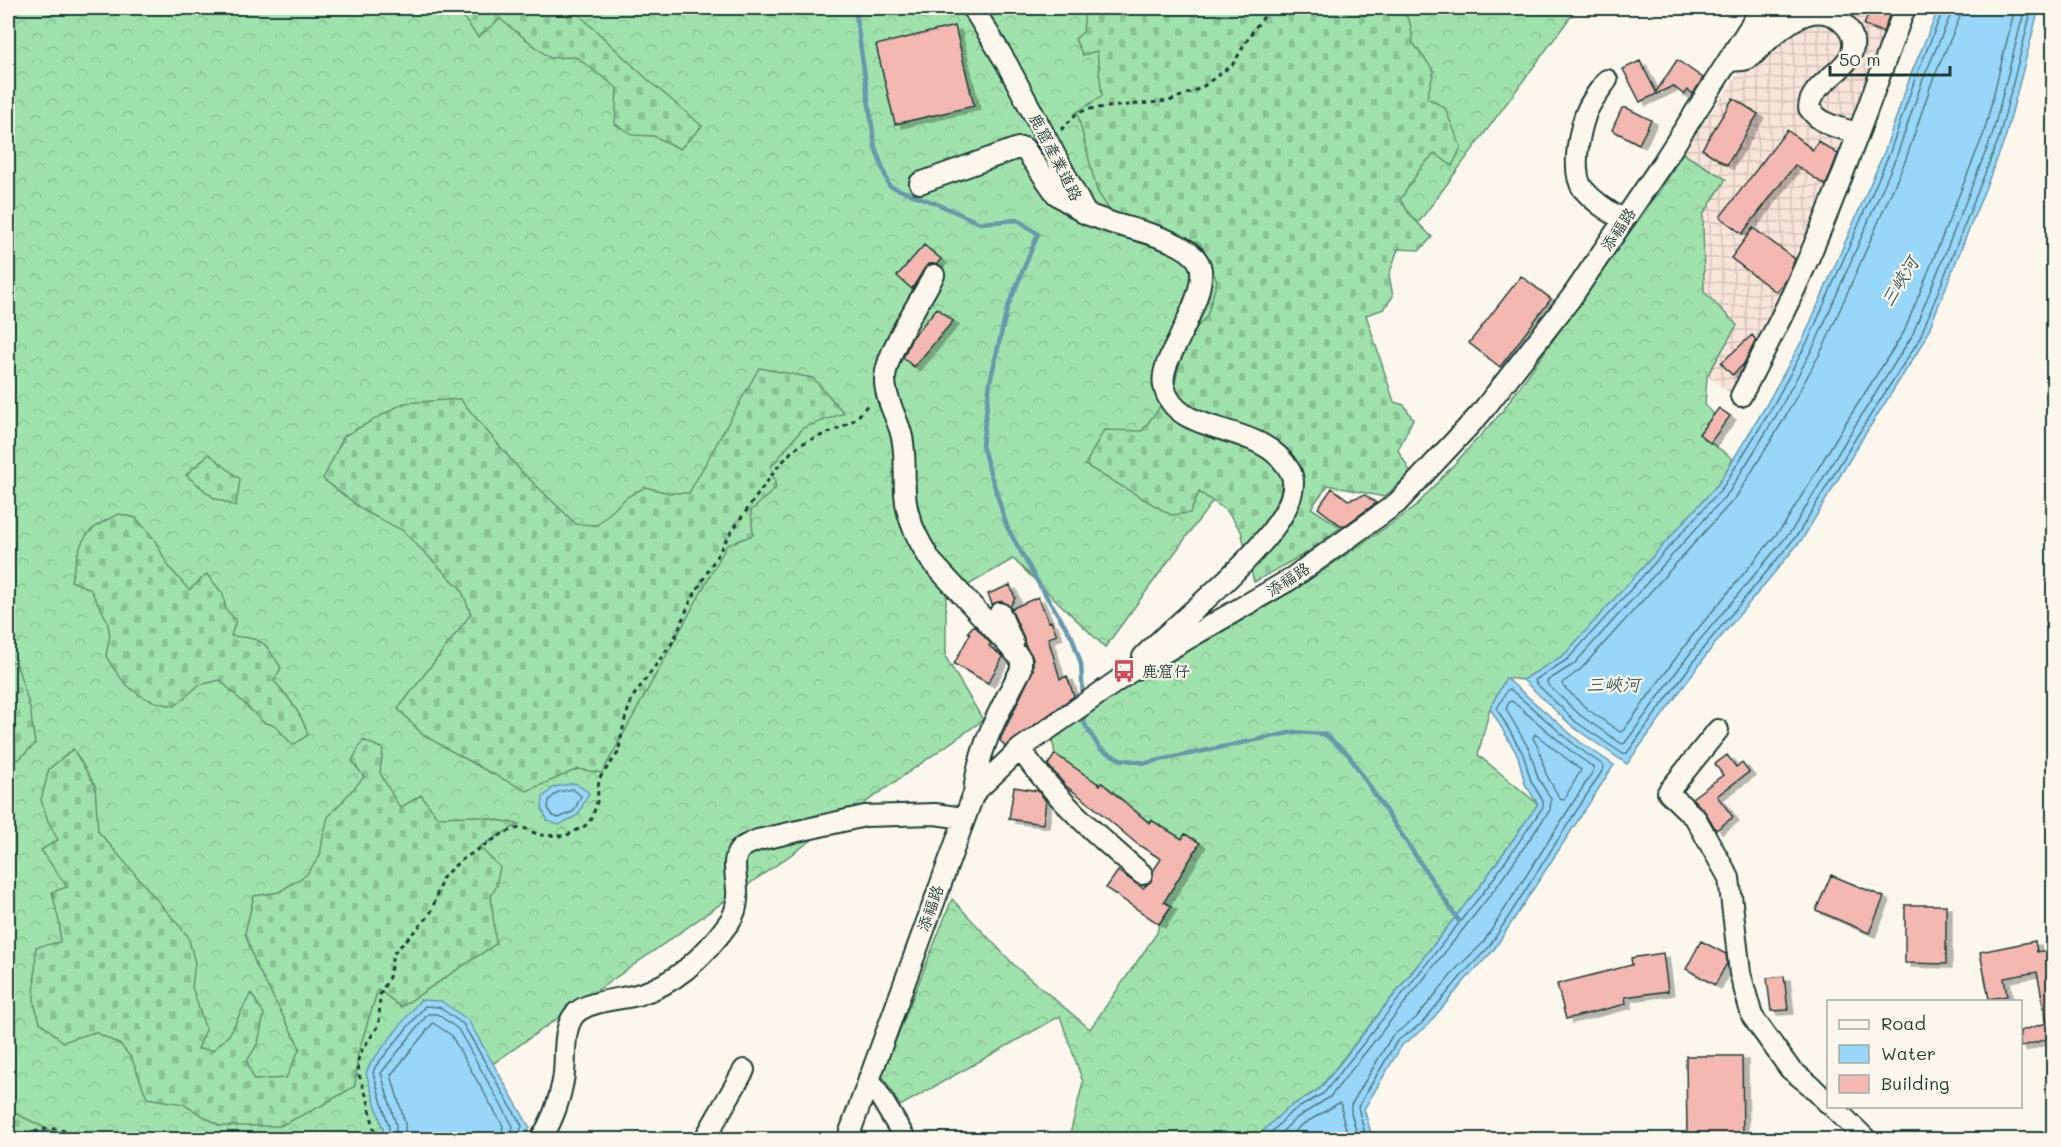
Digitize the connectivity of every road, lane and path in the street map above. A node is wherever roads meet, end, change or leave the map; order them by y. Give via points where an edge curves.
1 (973, 8) edge
2 (1271, 8) edge
3 (1762, 8) edge
4 (1781, 8) edge
5 (1905, 8) edge
6 (1758, 50) junction
7 (1729, 61) junction
8 (1607, 80) dead end
9 (1858, 133) junction
10 (1050, 143) junction
11 (920, 183) dead end
12 (1086, 214) junction
13 (1624, 220) junction
14 (934, 275) dead end
15 (885, 379) junction
16 (1741, 396) dead end
17 (999, 613) dead end
18 (1021, 659) junction
19 (1130, 672) junction
20 (1718, 730) dead end
21 (1020, 749) junction
22 (974, 793) junction
23 (963, 818) junction
24 (1142, 874) dead end
25 (744, 1070) dead end
26 (869, 1078) junction
27 (1827, 1102) edge
28 (1833, 1108) edge
29 (8, 1130) edge
30 (82, 1140) edge
31 (376, 1140) edge
32 (540, 1140) edge
33 (704, 1140) edge
34 (847, 1140) edge
35 (906, 1140) edge
36 (1867, 1140) edge

1 - 10 street, 鹿窟產業道路
2 - 10 path via 1233,64 1201,88 1169,101 1088,109 1076,114
3 - 7 street, 添福路
4 - 6 street
5 - 9 street
6 - 7 street via 1749,59
6 - 9 street via 1779,31 1808,14 1831,14 1841,21 1850,30 1852,52 1814,93 1809,108 1822,121
7 - 13 street, 添福路
8 - 13 street via 1585,114 1576,158 1577,175 1593,199
9 - 16 street via 1810,255
10 - 12 street, 鹿窟產業道路
11 - 12 street via 1024,148 1056,194
12 - 19 street, 鹿窟產業道路 via 1179,246 1197,260 1201,269 1192,311 1163,378 1168,397 1181,414 1257,441 1274,452 1292,475 1288,507 1246,562 1157,642
13 - 19 street, 添福路 via 1571,298 1488,404 1397,503 1289,580
14 - 15 street via 901,334
15 - 18 street via 902,438 909,518 920,543 931,561
15 - 31 path via 856,419 794,450 729,535 690,602 674,640 632,698 618,753 599,779 597,802 585,826 565,836 551,837 516,828 460,861 442,879 428,917 393,954 389,977 380,994 379,1025 358,1060
17 - 18 street
18 - 22 street via 1022,670 983,748
19 - 21 street, 添福路
20 - 27 street via 1668,792 1696,819 1729,878 1740,973 1752,1017 1790,1069
21 - 22 street, 添福路
21 - 24 street via 1084,825
22 - 23 street, 添福路
23 - 26 street, 添福路
23 - 32 street via 935,814 865,816 743,846 735,858 737,907 718,936 690,966 669,983 585,1007 576,1014 569,1026 556,1109
25 - 33 street
26 - 34 street, 添福路
26 - 35 street
28 - 36 street
29 - 30 path via 30,1135 56,1129

